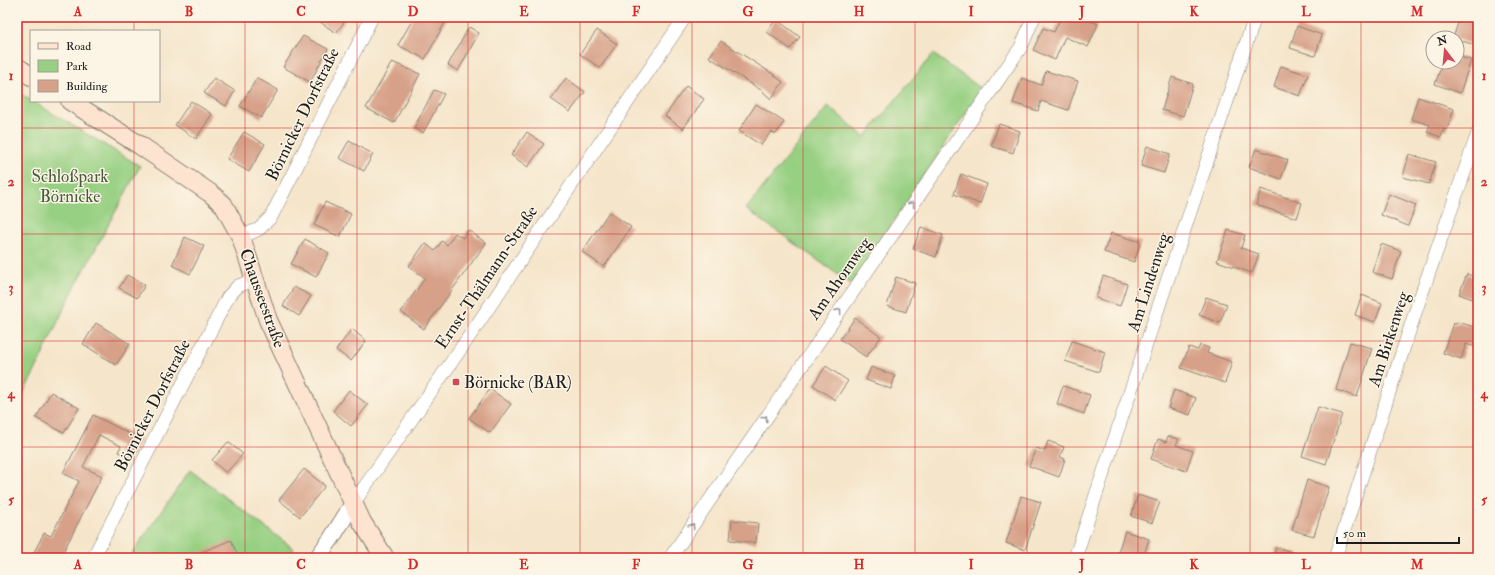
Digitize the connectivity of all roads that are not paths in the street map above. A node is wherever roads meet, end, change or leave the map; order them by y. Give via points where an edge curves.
1 (372, 17) edge
2 (686, 17) edge
3 (1034, 17) edge
4 (1255, 17) edge
5 (17, 67) edge
6 (30, 75) edge
7 (72, 102) edge
8 (1478, 133) edge
9 (241, 236) junction
10 (246, 283) junction
11 (354, 502) junction
12 (93, 558) edge
13 (317, 558) edge
14 (385, 558) edge
15 (670, 558) edge
16 (1076, 558) edge
17 (1335, 558) edge

1 - 9 street, Börnicker Dorfstraße via 271,217 259,229
2 - 11 street, Ernst-Thälmann-Straße
15 -> 3 street, Am Ahornweg via 1021,47
4 - 16 street, Am Lindenweg
5 - 6 main road
7 - 9 main road, Chausseestraße via 210,193 223,204
8 - 17 street, Am Birkenweg via 1418,304
9 - 10 main road, Chausseestraße
10 - 11 main road, Chausseestraße via 268,320
10 - 12 street, Börnicker Dorfstraße via 228,297
11 - 13 street, Ernst-Thälmann-Straße
11 - 14 main road, Chausseestraße via 370,537

